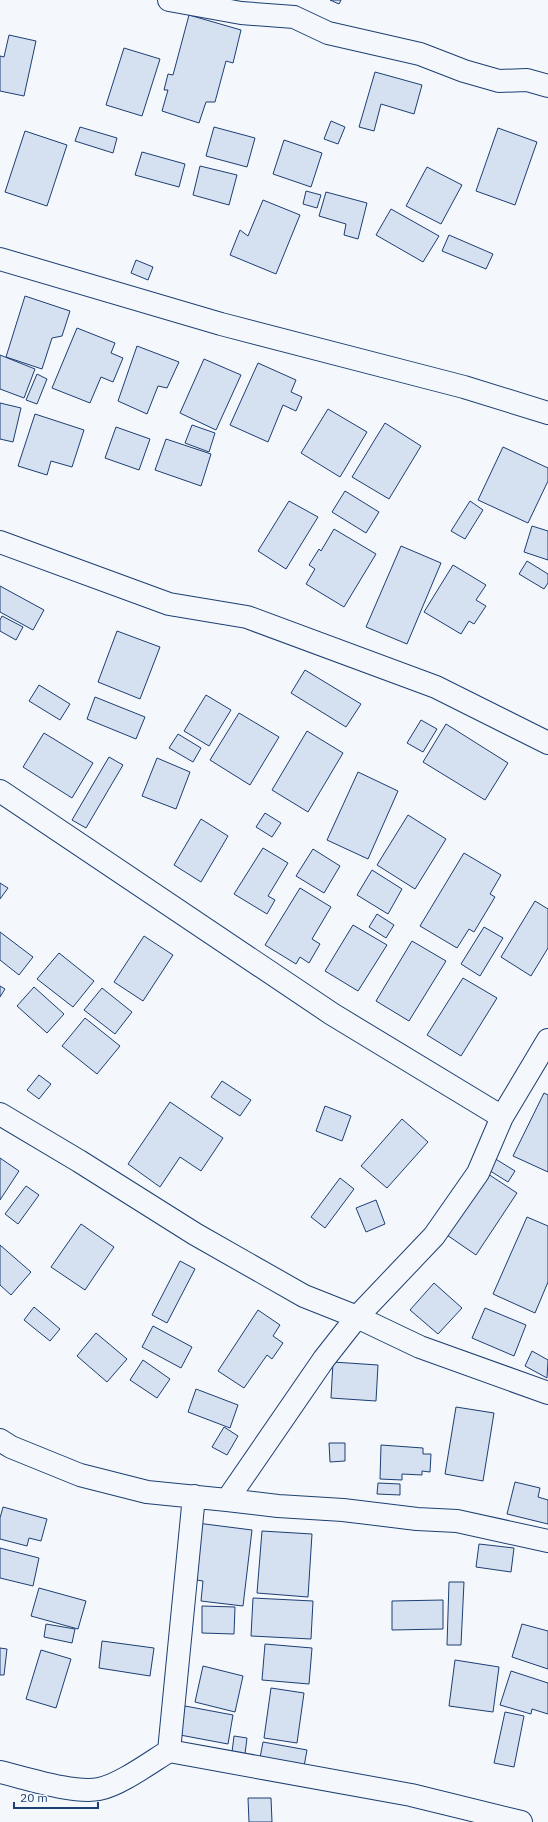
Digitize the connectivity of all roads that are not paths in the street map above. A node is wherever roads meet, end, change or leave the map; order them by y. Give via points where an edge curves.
1 (169, 0) edge
2 (548, 86) edge
3 (0, 259) edge
4 (548, 413) edge
5 (0, 542) edge
6 (548, 743) edge
7 (0, 792) edge
8 (547, 1043) edge
9 (0, 1114) edge
10 (502, 1117) junction
11 (357, 1317) junction
12 (548, 1393) edge
13 (0, 1440) edge
14 (194, 1496) junction
15 (227, 1500) junction
16 (548, 1541) edge
17 (169, 1751) junction
18 (0, 1772) edge
19 (521, 1822) edge

1 - 2 street via 241,13 294,17 328,32 420,54 499,81 527,80
3 - 4 street via 221,324 464,387
5 - 6 street via 169,604 247,617 436,687
7 - 10 street via 332,1014
8 - 10 street
9 - 11 street via 195,1234 304,1296
10 - 11 street via 478,1172 434,1236
11 - 12 street via 420,1347
11 - 15 street via 324,1359
13 - 14 street via 11,1447 80,1475 146,1492
14 - 15 street
14 - 17 street
15 - 16 street via 457,1521
17 - 18 street via 117,1782 99,1789 77,1790
17 - 19 street via 411,1795

